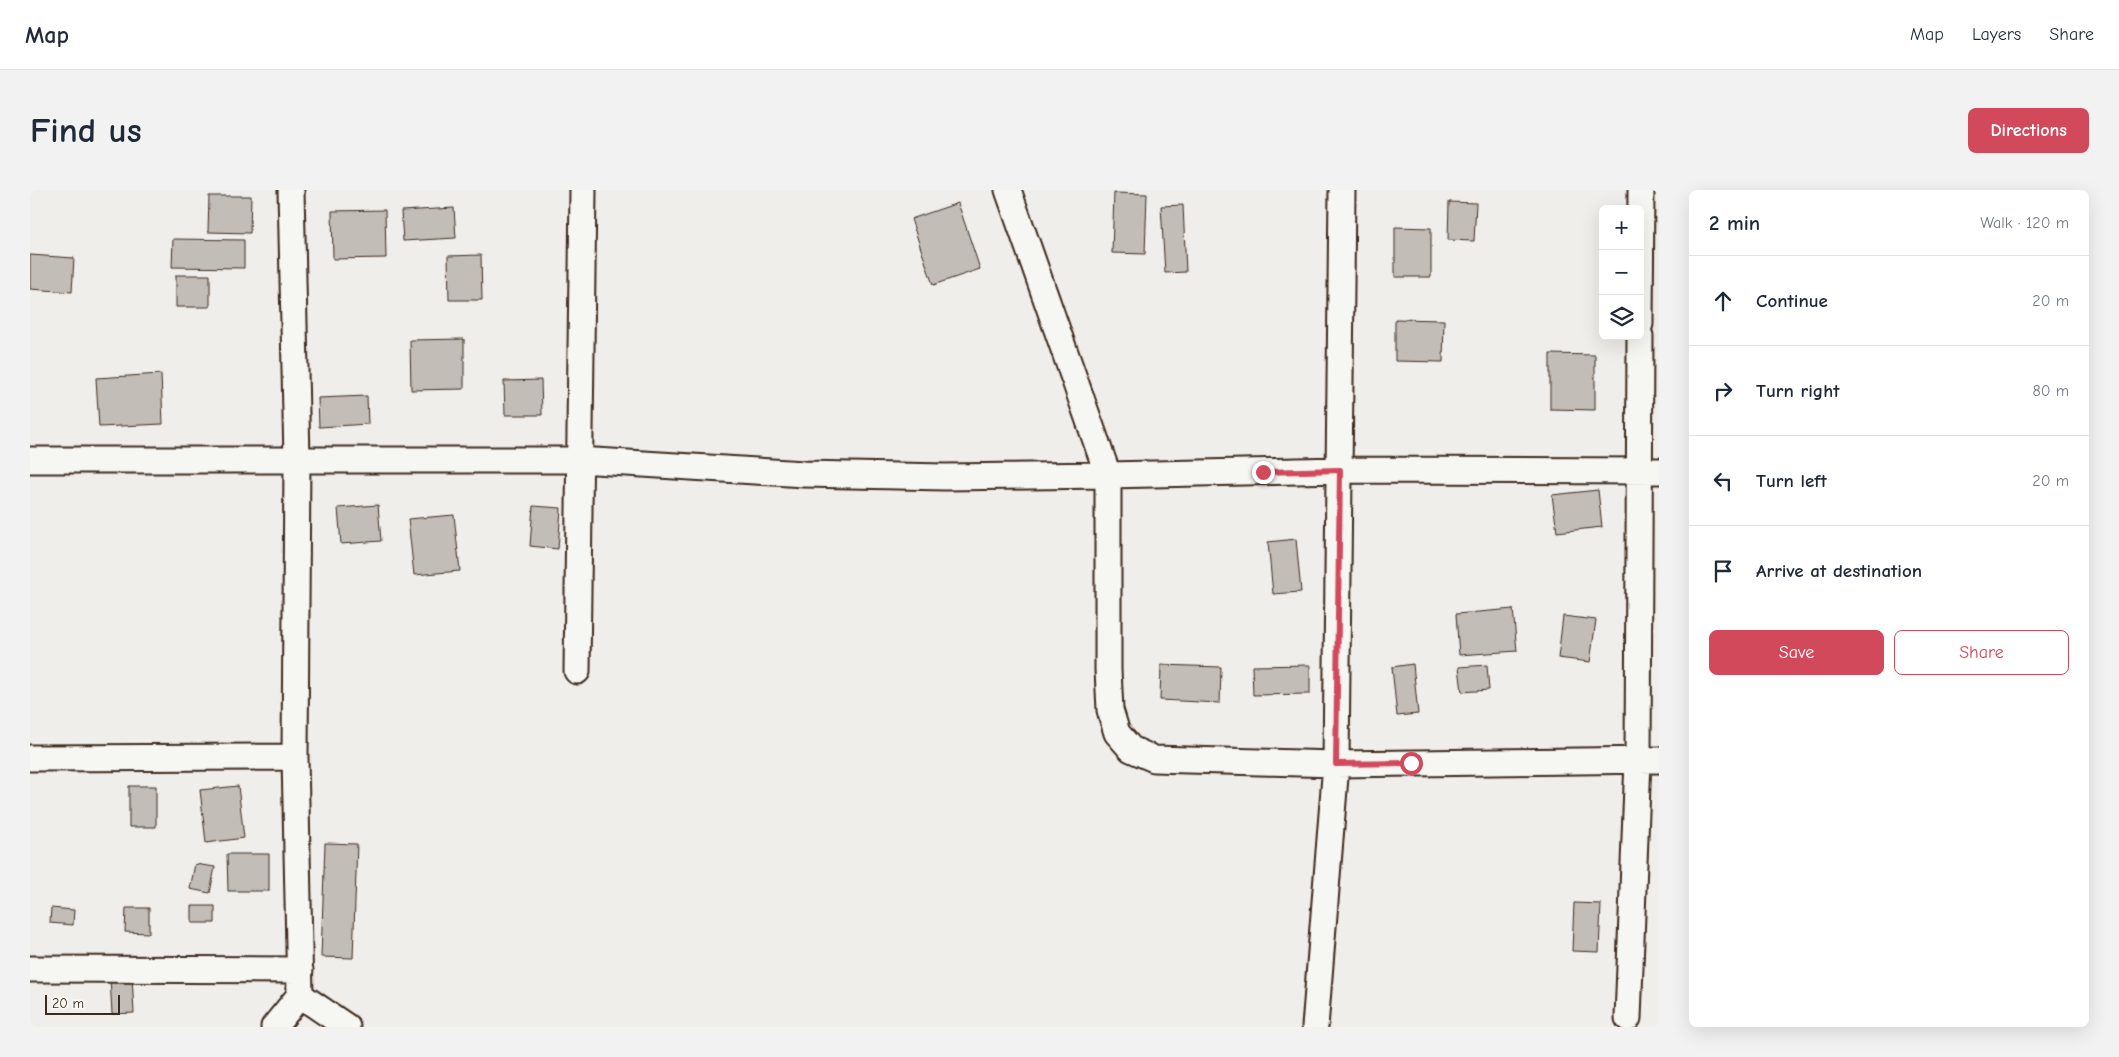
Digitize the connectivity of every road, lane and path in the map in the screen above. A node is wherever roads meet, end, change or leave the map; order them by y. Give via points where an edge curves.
1 (291, 190) edge
2 (583, 190) edge
3 (1008, 190) edge
4 (1342, 190) edge
5 (1641, 190) edge
6 (1640, 295) edge
7 (1640, 340) edge
8 (297, 459) junction
9 (30, 460) edge
10 (579, 460) junction
11 (1340, 470) junction
12 (1649, 471) edge
13 (1108, 475) junction
14 (577, 671) dead end
15 (295, 757) junction
16 (30, 758) edge
17 (1648, 760) edge
18 (1336, 764) junction
19 (30, 969) edge
20 (300, 970) junction
21 (300, 995) junction
22 (1628, 1018) dead end
23 (274, 1027) edge
24 (347, 1027) edge
25 (1315, 1027) edge

1 - 8 street
2 - 10 street
3 - 13 street
4 - 11 street
5 - 6 street
7 - 12 street
8 - 9 street
8 - 10 street
8 - 15 street
10 - 13 street via 804,474 945,477
10 - 14 street
11 - 12 street
11 - 13 street
11 - 18 street
12 - 17 street
13 - 18 street via 1108,670 1110,710 1118,733 1131,749 1154,759
15 - 16 street
15 - 20 street
17 - 18 street
17 - 22 street
18 - 25 street
19 - 20 street
20 - 21 street
21 - 23 street
21 - 24 street

